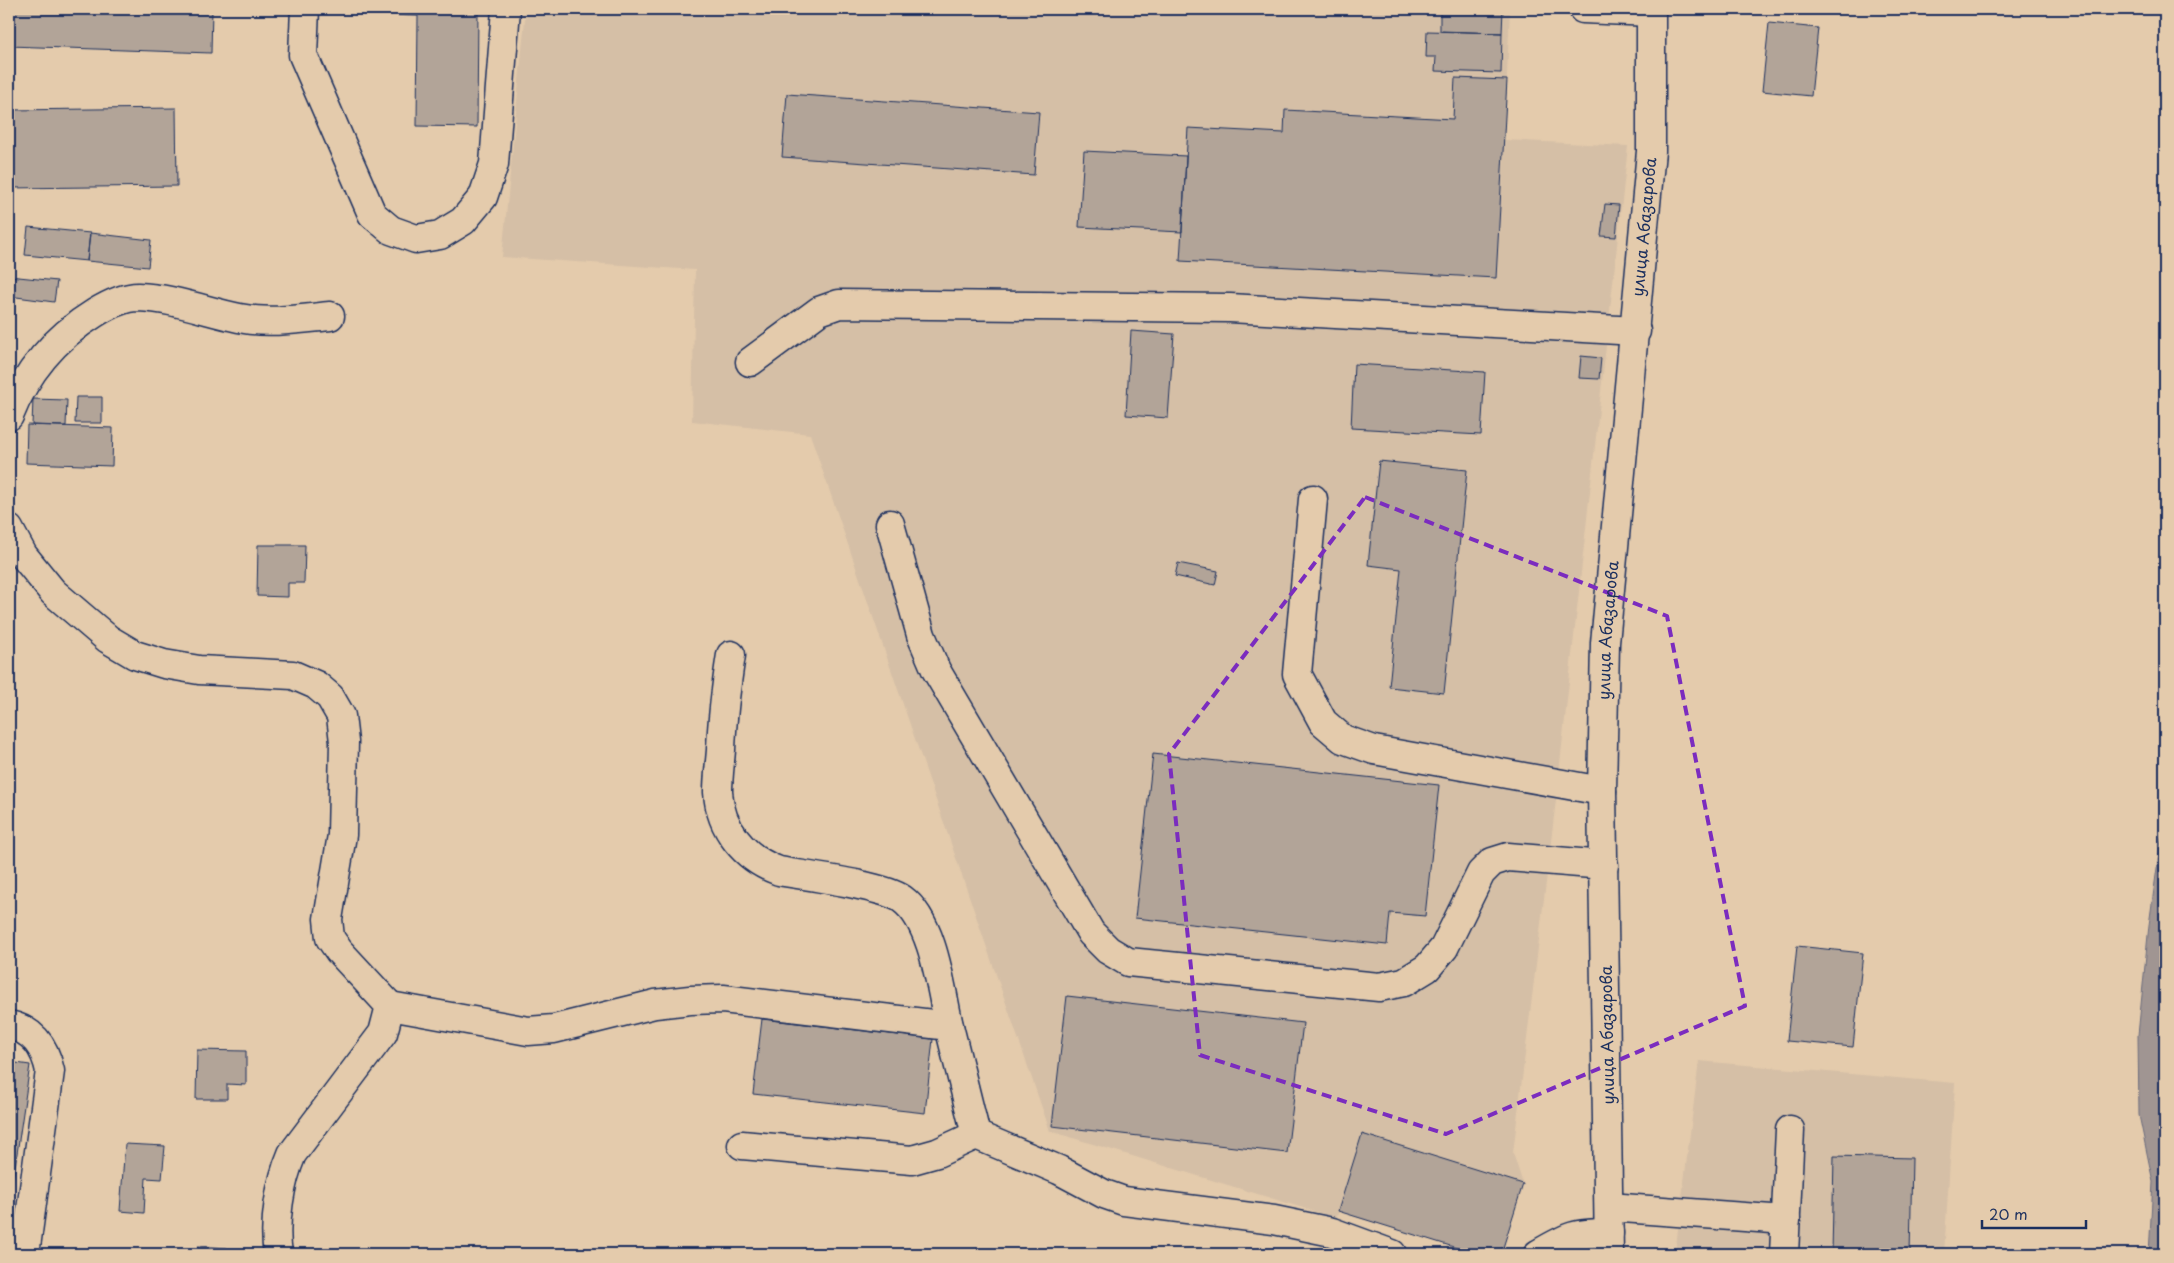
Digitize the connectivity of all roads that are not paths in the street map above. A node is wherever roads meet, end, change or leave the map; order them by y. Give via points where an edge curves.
1 (305, 9) edge
2 (506, 9) edge
3 (1583, 9) edge
4 (1651, 10) edge
5 (330, 316) dead end
6 (1636, 331) junction
7 (750, 362) dead end
8 (9, 416) edge
9 (1314, 499) dead end
10 (890, 524) dead end
11 (9, 529) edge
12 (731, 655) dead end
13 (1602, 791) junction
14 (1604, 865) junction
15 (390, 1006) junction
16 (9, 1025) edge
17 (949, 1026) junction
18 (1790, 1130) dead end
19 (976, 1135) junction
20 (742, 1144) dead end
21 (1609, 1206) junction
22 (1786, 1220) junction
23 (1609, 1244) edge
24 (25, 1254) edge
25 (278, 1254) edge
26 (1392, 1254) edge
27 (1538, 1254) edge
28 (1784, 1254) edge

1 - 2 street via 303,56 372,214 391,230 416,239 440,235 463,221 483,197 494,164
3 - 4 street
4 - 6 street, улица Абазарова via 1651,151
5 - 8 street via 287,321 241,319 173,302 137,297 110,304 74,326 44,355 17,394
6 - 7 street via 1230,308 839,304 819,311
6 - 13 street, улица Абазарова via 1605,643
9 - 13 street via 1297,674 1323,722 1343,739 1374,750
10 - 14 street via 921,635 936,670 1091,933 1108,950 1128,962 1378,987 1404,982 1427,968 1444,948 1482,873 1492,862 1508,857
11 - 15 street via 22,555 54,592 108,640 135,655 199,670 293,675 316,685 330,697 341,716 344,742 342,834 328,919 330,938
12 - 17 street via 723,709 718,792 732,836 746,854 779,872 884,891 902,899 916,914 927,936
13 - 14 street, улица Абазарова
14 - 21 street, улица Абазарова
15 - 17 street via 528,1031 554,1029 654,1004 723,999
15 - 25 street via 378,1041 292,1154 279,1197
16 - 24 street via 32,1036 46,1052 50,1071
17 - 19 street
18 - 22 street
19 - 20 street via 937,1153 912,1160
19 - 26 street via 1124,1201 1274,1220 1332,1232
21 - 22 street
21 - 23 street, улица Абазарова
22 - 28 street
23 - 27 street via 1578,1233

